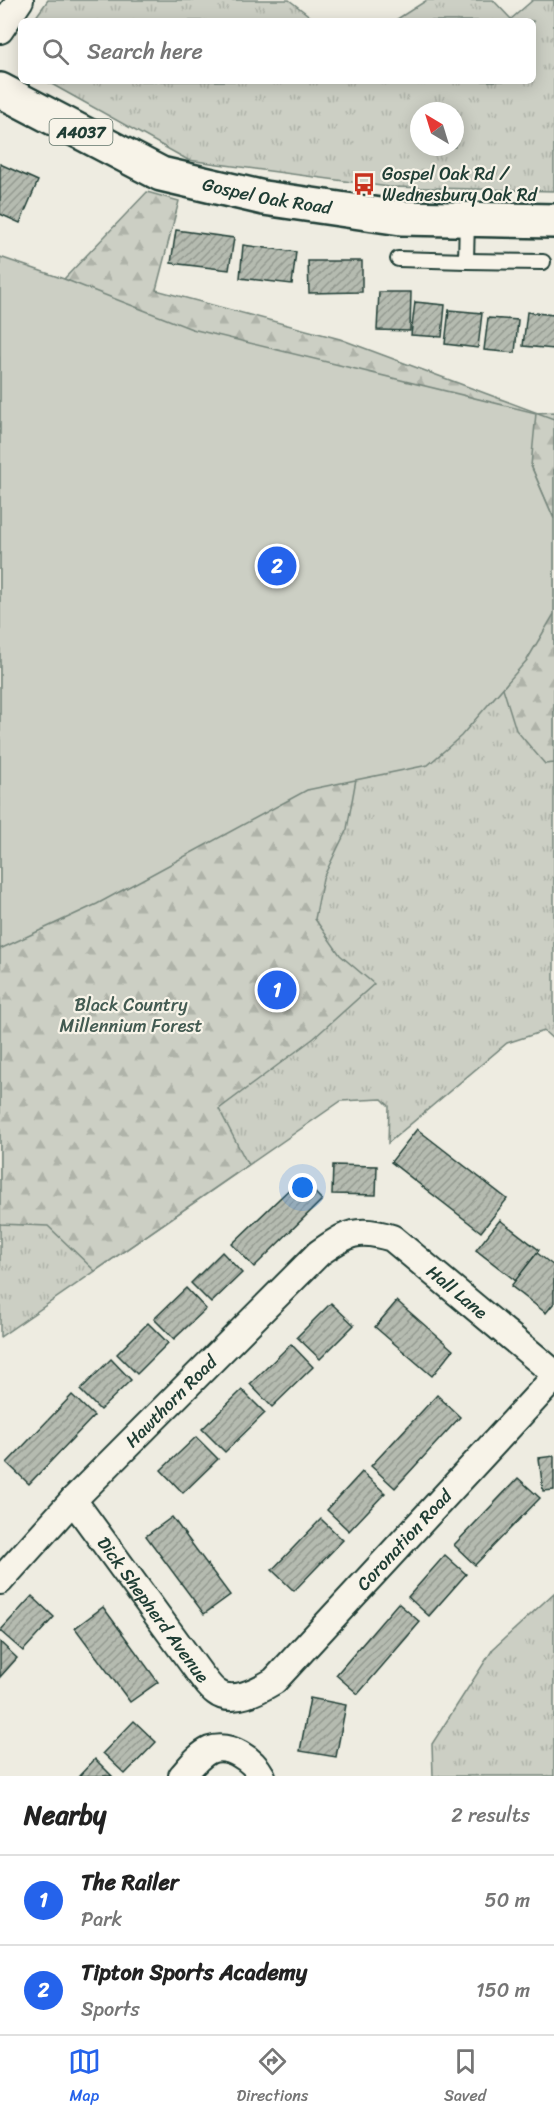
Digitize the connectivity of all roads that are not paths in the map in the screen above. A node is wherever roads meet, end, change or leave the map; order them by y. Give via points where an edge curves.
1 (20, 0) edge
2 (0, 30) edge
3 (0, 90) edge
4 (467, 219) junction
5 (554, 221) edge
6 (398, 259) dead end
7 (466, 261) junction
8 (543, 262) dead end
9 (351, 1234) joint
10 (554, 1373) edge
11 (554, 1378) edge
12 (73, 1500) junction
13 (0, 1581) edge
14 (248, 1694) joint
15 (259, 1771) edge
16 (182, 1776) edge

1 - 2 street
3 - 4 main road, Gospel Oak Road / A4037 via 161,174 264,198 401,218
4 - 5 main road, Gospel Oak Road / A4037
4 - 7 lane
6 - 7 lane
7 - 8 lane
9 - 10 street, Hall Lane via 372,1232 392,1238
9 - 12 street, Hawthorn Road via 319,1253
11 - 14 street, Coronation Road via 274,1681
12 - 13 street, Hawthorn Road
12 - 14 street, Dick Shepherd Avenue via 217,1693 230,1697
15 - 16 street via 224,1748 200,1757

